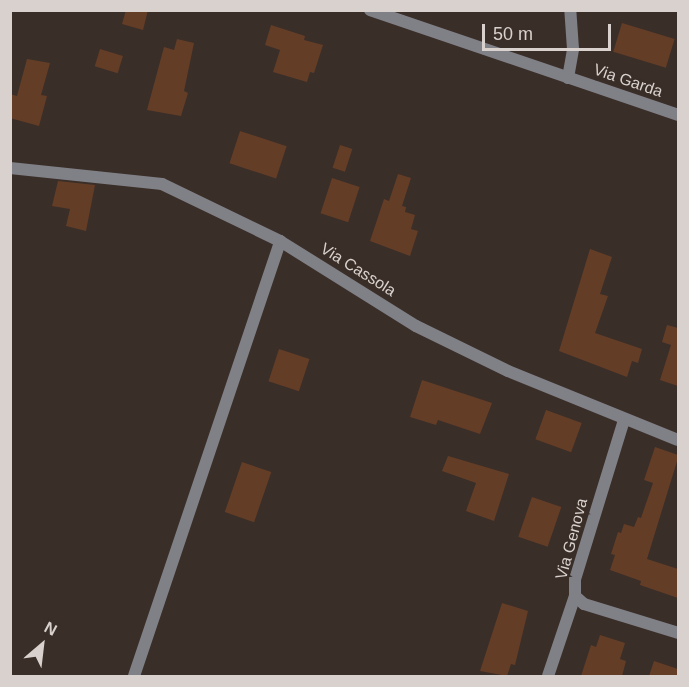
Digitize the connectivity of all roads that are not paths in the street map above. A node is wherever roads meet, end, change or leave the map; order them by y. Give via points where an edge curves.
1 (370, 10) edge
2 (570, 10) edge
3 (568, 78) junction
4 (678, 115) edge
5 (10, 168) edge
6 (280, 241) junction
7 (624, 420) junction
8 (678, 440) edge
9 (575, 596) junction
10 (678, 633) edge
11 (134, 676) edge
12 (548, 676) edge

1 - 3 street, Via Garda
2 - 3 street via 573,49
3 - 4 street, Via Garda
5 - 6 street, Via Cassola via 162,184
6 - 7 street, Via Cassola via 416,326 508,371
6 - 11 street
7 - 8 street, Via Cassola
7 - 9 street, Via Genova via 575,579
9 - 10 street, Via Genova via 585,604
9 - 12 street

